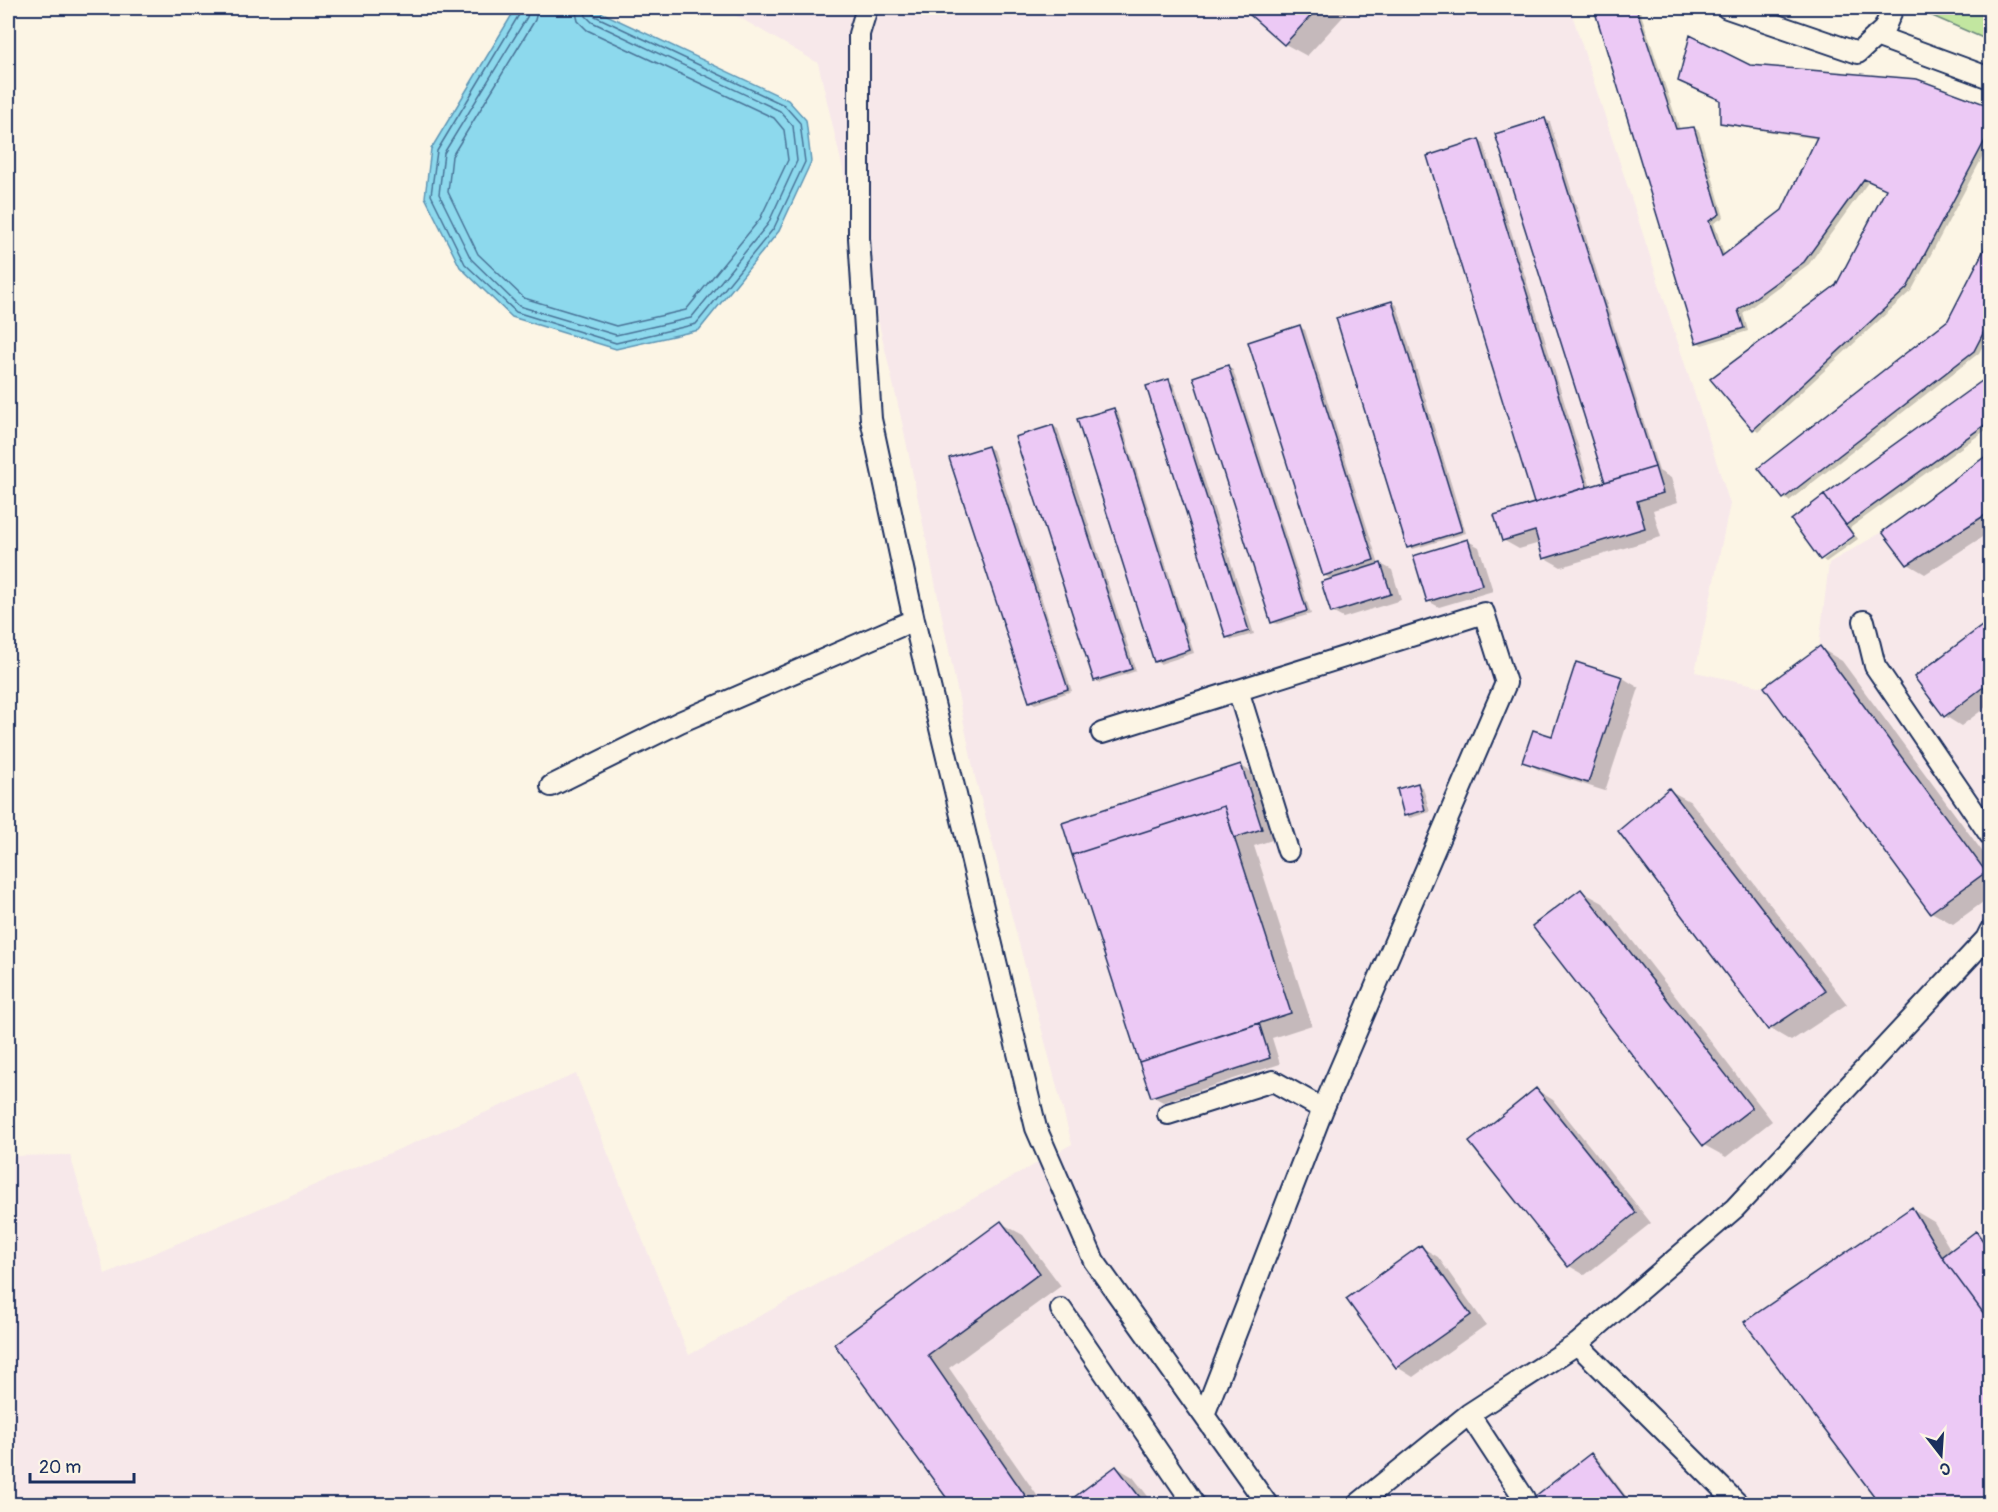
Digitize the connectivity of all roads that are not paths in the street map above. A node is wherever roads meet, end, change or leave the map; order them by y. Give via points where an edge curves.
1 (867, 8) edge
2 (1727, 8) edge
3 (1893, 8) edge
4 (1876, 36) junction
5 (1990, 78) edge
6 (914, 620) junction
7 (1864, 621) dead end
8 (1238, 690) junction
9 (1102, 733) dead end
10 (551, 786) dead end
11 (1990, 835) edge
12 (1288, 851) dead end
13 (1990, 931) edge
14 (1323, 1109) junction
15 (1168, 1114) dead end
16 (1061, 1309) dead end
17 (1576, 1344) junction
18 (1469, 1414) junction
19 (1204, 1415) junction
20 (1524, 1498) dead end
21 (1194, 1504) edge
22 (1267, 1504) edge
23 (1358, 1504) edge
24 (1738, 1504) edge

1 - 6 lane via 859,34 859,238 871,419
2 - 4 lane via 1858,53
3 - 4 lane via 1884,29
4 - 5 lane
6 - 10 lane via 680,722
6 - 19 lane via 1036,1128 1094,1261
7 - 11 lane via 1875,666
8 - 9 lane
8 - 12 lane
8 - 14 lane via 1484,613 1506,683
13 - 17 lane via 1735,1208
14 - 15 lane via 1273,1081
14 - 19 lane
16 - 21 lane
17 - 18 lane
17 - 24 lane
18 - 20 lane
18 - 23 lane
19 - 22 lane

